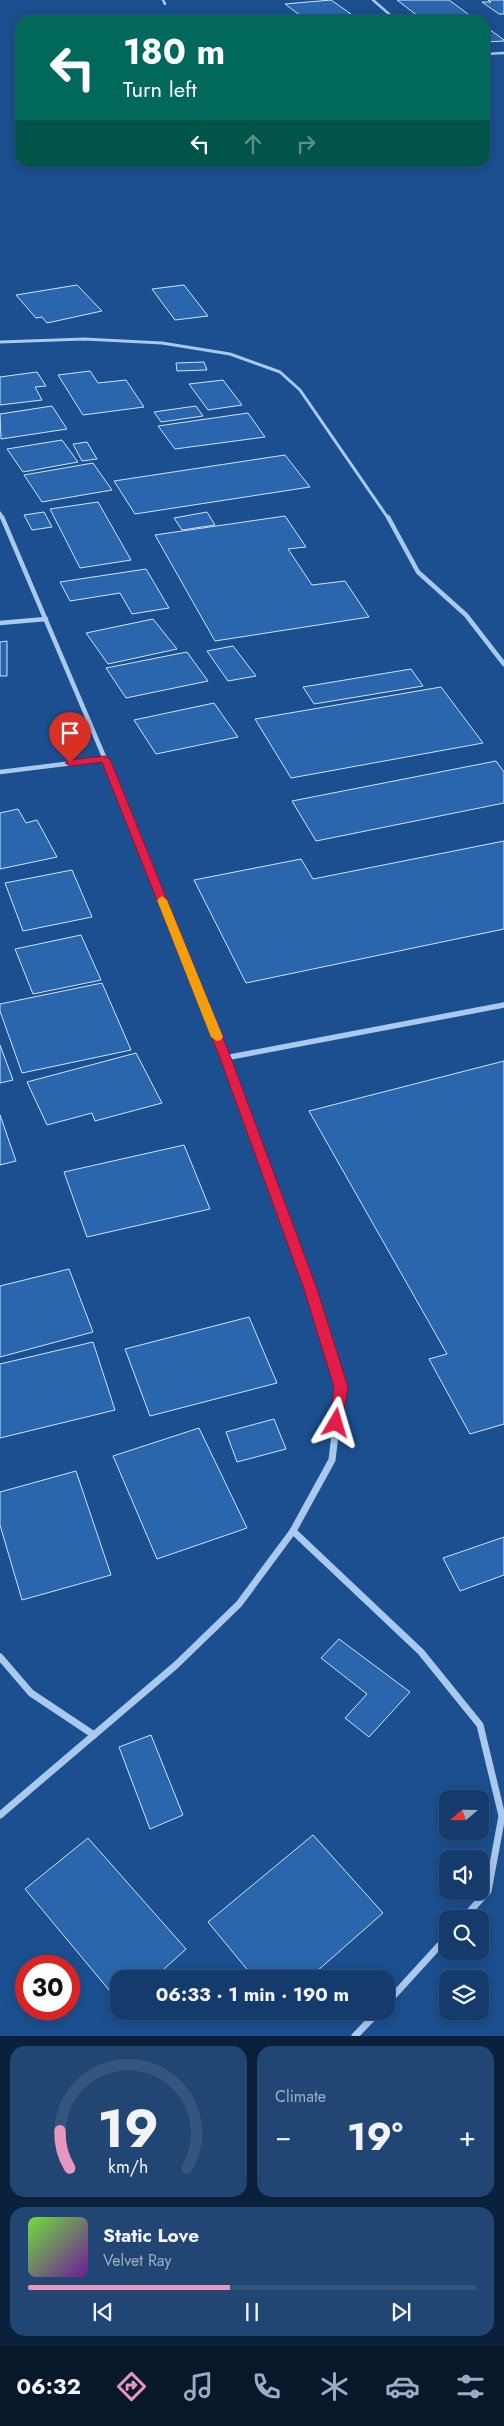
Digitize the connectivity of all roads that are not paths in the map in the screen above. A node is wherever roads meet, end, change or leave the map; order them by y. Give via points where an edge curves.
1 (163, 0) edge
2 (373, 0) edge
3 (165, 4) dead end
4 (390, 15) edge
5 (490, 54) edge
6 (504, 54) edge
7 (0, 342) edge
8 (0, 513) edge
9 (1, 518) edge
10 (46, 619) junction
11 (0, 623) edge
12 (504, 664) edge
13 (105, 759) junction
14 (0, 772) edge
15 (504, 1005) edge
16 (225, 1058) junction
17 (293, 1531) junction
18 (0, 1657) edge
19 (94, 1735) junction
20 (0, 1815) edge
21 (471, 1910) edge
22 (439, 1946) edge
23 (395, 1994) edge
24 (370, 2020) edge
25 (355, 2036) edge

1 - 3 street
2 - 4 street
5 - 6 street
7 - 12 street via 84,339 162,343 230,354 280,372 306,398 392,522 418,572 466,615
8 - 9 street
9 - 10 street
10 - 11 street
10 - 13 street
13 - 14 street
13 - 16 street
15 - 16 street
16 - 17 street via 311,1289 341,1387 332,1460
17 - 19 street via 239,1604 176,1665
17 - 21 street via 421,1652 480,1725 502,1816 488,1891
18 - 19 street via 31,1693
19 - 20 street
22 - 23 street
24 - 25 street

